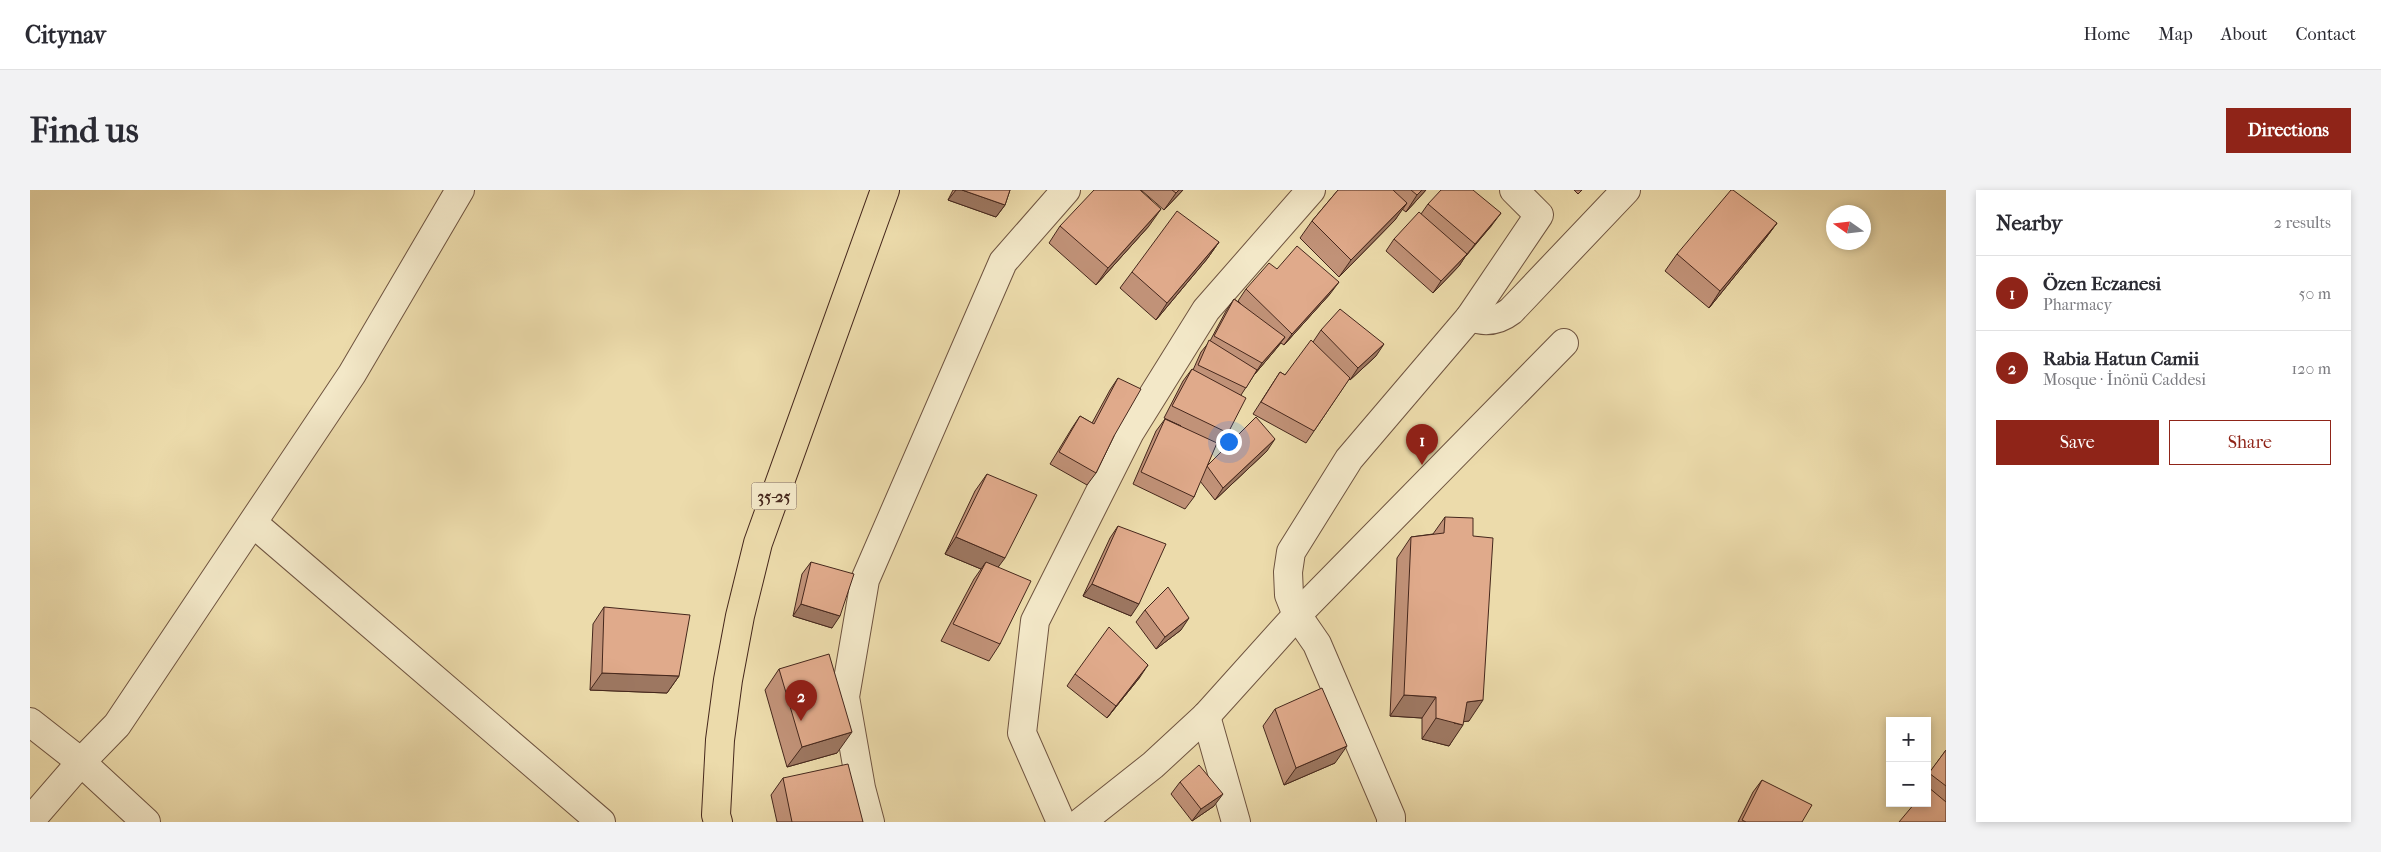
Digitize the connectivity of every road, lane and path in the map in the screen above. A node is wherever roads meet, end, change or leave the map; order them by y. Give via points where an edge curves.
1 (460, 190) edge
2 (885, 190) edge
3 (1066, 190) edge
4 (1312, 190) edge
5 (1514, 190) edge
6 (1626, 190) edge
7 (1470, 317) junction
8 (1564, 343) dead end
9 (253, 523) junction
10 (1298, 615) junction
11 (1206, 716) junction
12 (30, 722) edge
13 (81, 762) junction
14 (716, 820) edge
15 (30, 821) edge
16 (146, 822) edge
17 (601, 822) edge
18 (870, 822) edge
19 (1061, 822) edge
20 (1081, 822) edge
21 (1236, 822) edge
22 (1391, 822) edge

1 - 9 street via 352,374
2 - 14 main road, 35-25 via 758,543 728,680 720,740
3 - 18 street via 1003,262 865,580 845,697
4 - 19 street via 1206,310 1130,432 1035,620 1022,733
5 - 7 street via 1540,215
6 - 7 street via 1512,311 1490,321
7 - 10 street via 1349,459 1291,552 1289,595
8 - 10 street
9 - 13 street via 117,725
9 - 17 street
10 - 11 street
10 - 22 street via 1317,644
11 - 20 street via 1153,765
11 - 21 street
12 - 13 street
13 - 15 street
13 - 16 street

